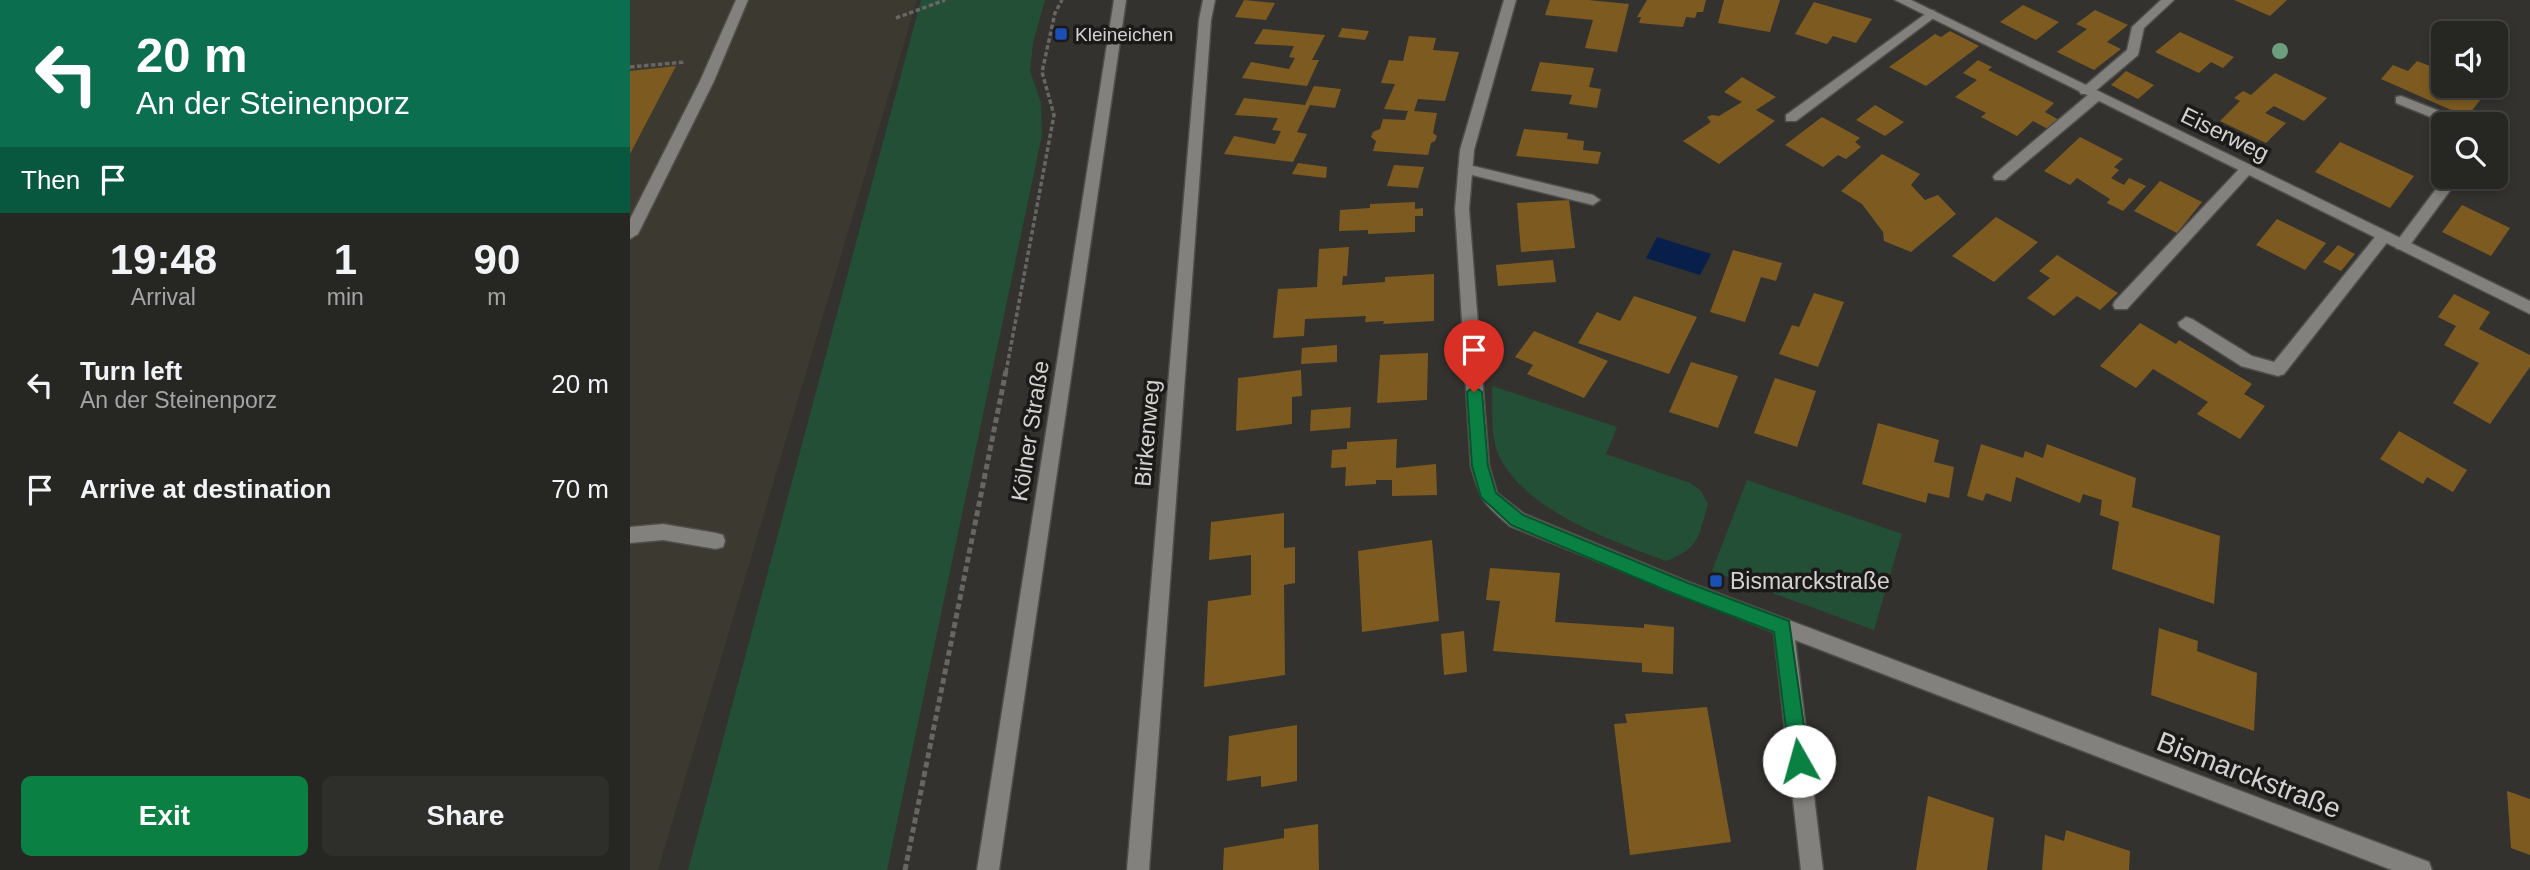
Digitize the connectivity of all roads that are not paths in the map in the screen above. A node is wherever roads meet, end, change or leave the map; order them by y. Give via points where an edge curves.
1 (742, 0) edge
2 (1120, 0) edge
3 (1209, 0) edge
4 (1510, 0) edge
5 (1901, 0) edge
6 (2168, 0) edge
7 (1931, 14) junction
8 (2091, 94) junction
9 (2401, 100) dead end
10 (2431, 112) edge
11 (1791, 118) dead end
12 (1465, 169) junction
13 (2246, 170) junction
14 (2000, 177) dead end
15 (2444, 189) edge
16 (1593, 200) dead end
17 (630, 234) edge
18 (2384, 236) junction
19 (2402, 245) junction
20 (2121, 305) dead end
21 (2530, 308) edge
22 (2186, 323) dead end
23 (630, 535) edge
24 (716, 541) dead end
25 (1783, 626) junction
26 (988, 870) edge
27 (1138, 870) edge
28 (1812, 870) edge
29 (2421, 870) edge

1 - 17 street
2 - 26 street, Kölner Straße
3 - 27 street, Birkenweg
4 - 12 street, Bismarckstraße
5 - 7 street, Eiserweg
6 - 8 street via 2137,27 2133,52
7 - 8 street, Eiserweg
7 - 11 street
8 - 13 street, Eiserweg
8 - 14 street
9 - 10 street
12 - 16 street
12 - 25 street, Bismarckstraße via 1462,209 1480,466 1489,497 1517,520
13 - 18 street, Eiserweg
13 - 20 street
15 - 19 street
18 - 19 street, Eiserweg
18 - 22 street via 2278,369 2247,361
19 - 21 street, Eiserweg
23 - 24 street via 663,532
25 - 28 street
25 - 29 street, Bismarckstraße

